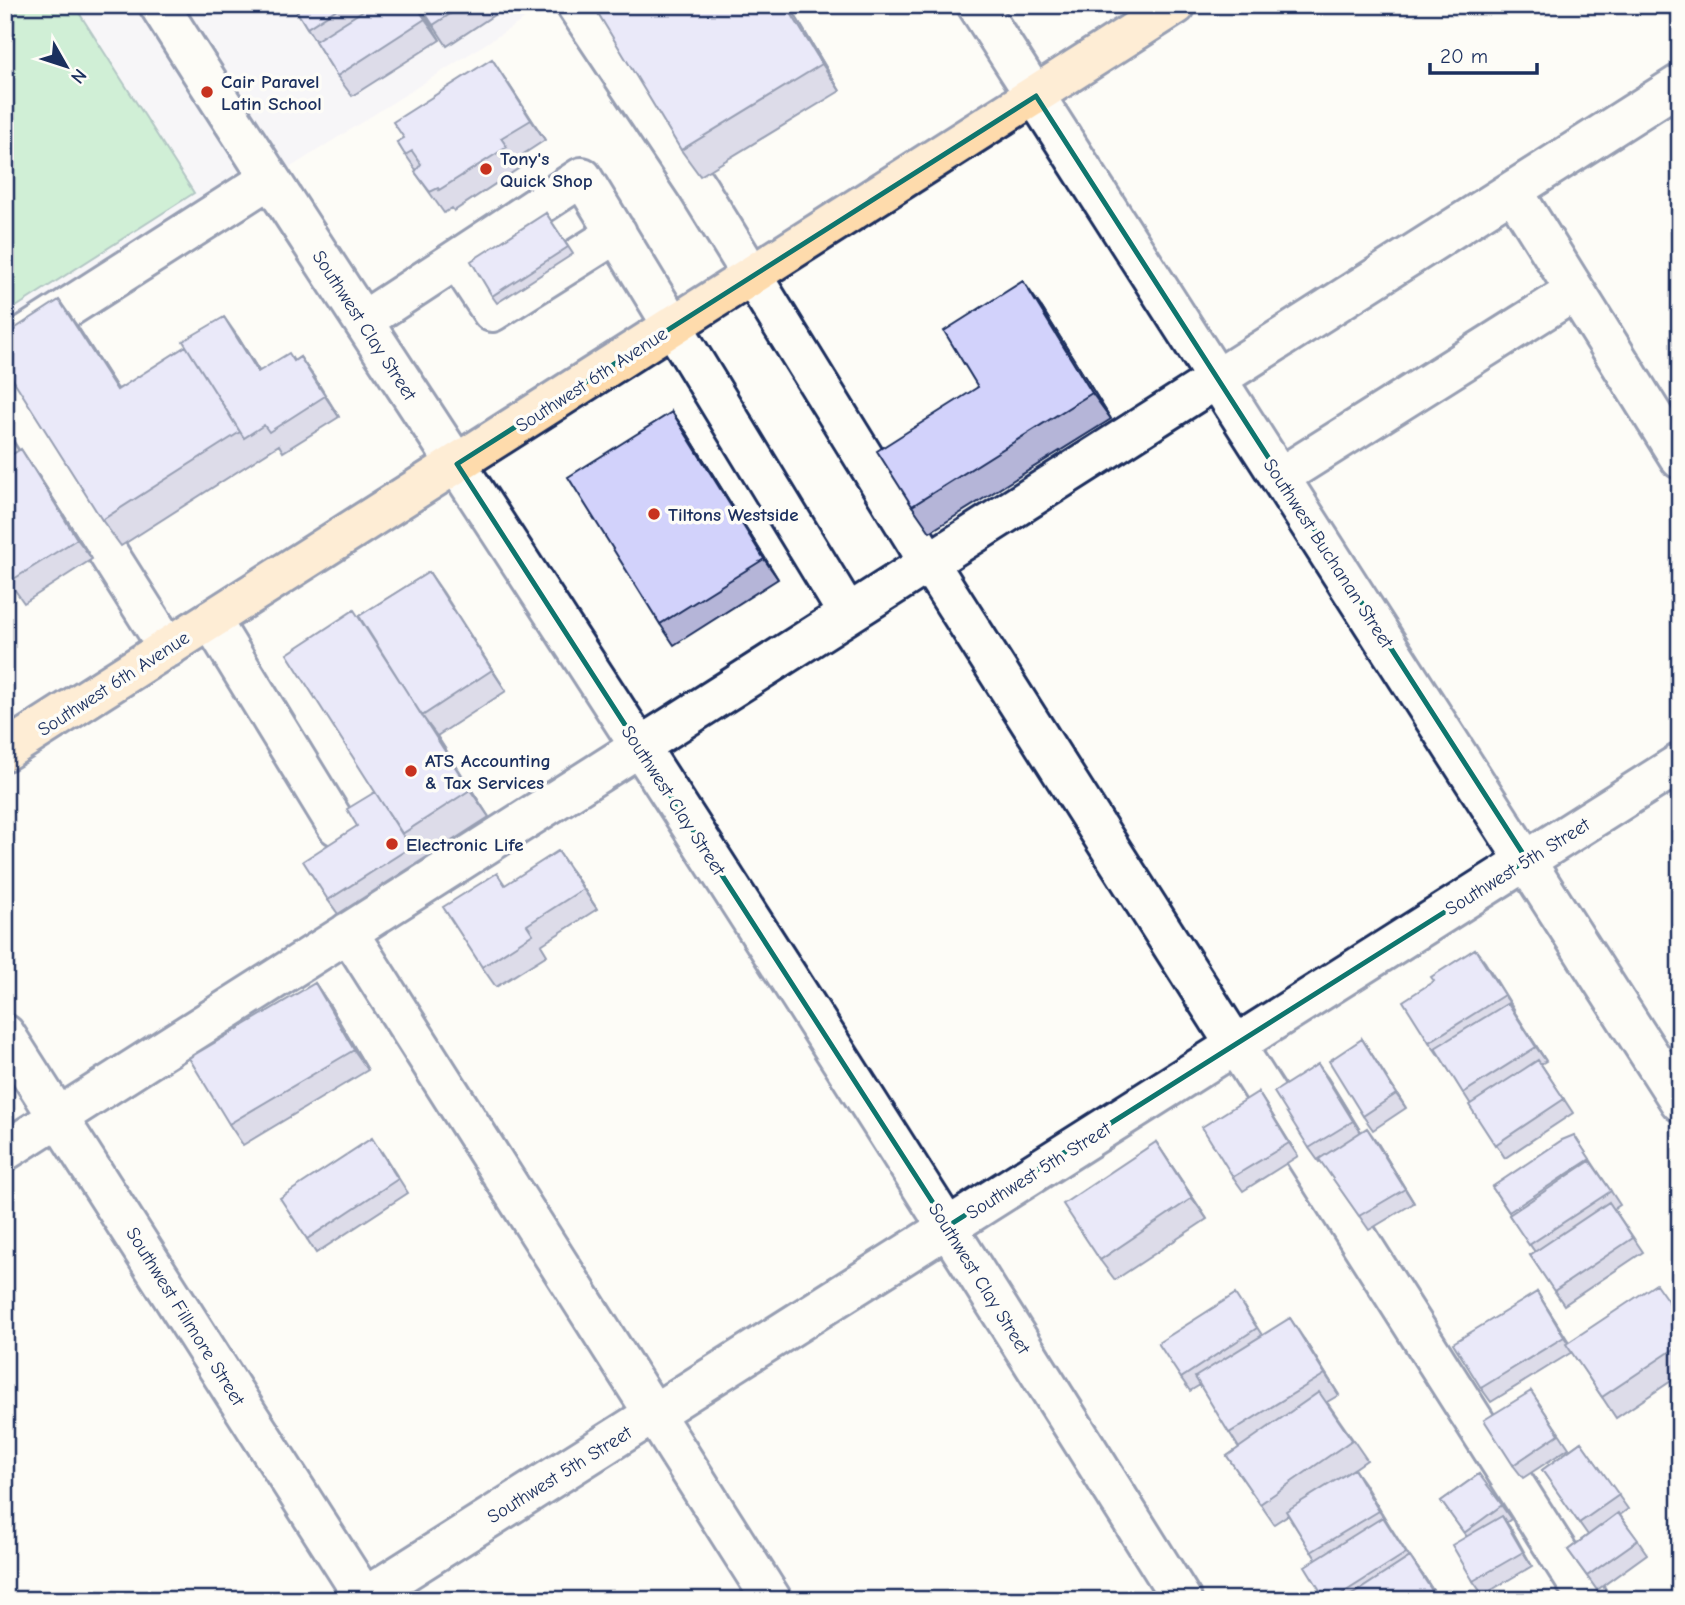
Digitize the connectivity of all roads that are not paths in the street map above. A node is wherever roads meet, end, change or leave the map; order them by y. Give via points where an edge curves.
1 (159, 5) edge
2 (576, 5) edge
3 (977, 5) edge
4 (1176, 5) edge
5 (1680, 85) edge
6 (1036, 96) junction
7 (269, 179) junction
8 (1513, 191) junction
9 (617, 233) junction
10 (457, 259) junction
11 (752, 276) junction
12 (1575, 291) junction
13 (363, 321) junction
14 (674, 326) junction
15 (5, 348) edge
16 (1217, 379) junction
17 (5, 390) edge
18 (1680, 459) edge
19 (457, 464) junction
20 (1280, 477) junction
21 (929, 563) junction
22 (848, 614) junction
23 (211, 620) junction
24 (167, 648) junction
25 (640, 746) junction
26 (5, 751) edge
27 (1680, 763) edge
28 (337, 826) dead end
29 (1527, 860) junction
30 (348, 932) junction
31 (5, 1034) edge
32 (1235, 1045) junction
33 (1680, 1102) edge
34 (58, 1116) junction
35 (5, 1150) edge
36 (948, 1227) junction
37 (653, 1414) junction
38 (364, 1599) edge
39 (772, 1600) edge
40 (1182, 1600) edge
41 (1588, 1600) edge

1 - 7 street, Southwest Clay Street
2 - 11 street
3 - 6 street, Southwest Buchanan Street
4 - 6 main road, Southwest 6th Avenue
5 - 8 street
6 - 11 main road, Southwest 6th Avenue
6 - 16 street, Southwest Buchanan Street
7 - 13 street, Southwest Clay Street
7 - 15 street
8 - 12 street
8 - 16 street
9 - 10 street via 492,312
9 - 10 street via 582,177
9 - 14 street
10 - 13 street
11 - 14 main road, Southwest 6th Avenue
11 - 21 street
12 - 18 street
12 - 20 street
13 - 19 street, Southwest Clay Street
14 - 19 main road, Southwest 6th Avenue
14 - 22 street
16 - 20 street, Southwest Buchanan Street
16 - 21 street
17 - 24 street
19 - 23 main road, Southwest 6th Avenue
19 - 25 street, Southwest Clay Street
20 - 29 street, Southwest Buchanan Street
21 - 22 street
21 - 32 street
22 - 25 street
23 - 24 main road, Southwest 6th Avenue
23 - 28 street
24 - 26 main road, Southwest 6th Avenue
25 - 30 street
25 - 36 street, Southwest Clay Street
27 - 29 street, Southwest 5th Street
29 - 32 street, Southwest 5th Street
29 - 33 street, Southwest Buchanan Street
30 - 34 street
30 - 37 street
31 - 34 street, Southwest Fillmore Street
32 - 36 street, Southwest 5th Street
32 - 41 street
34 - 35 street
34 - 38 street, Southwest Fillmore Street
36 - 37 street, Southwest 5th Street
36 - 40 street, Southwest Clay Street
37 - 38 street, Southwest 5th Street
37 - 39 street

